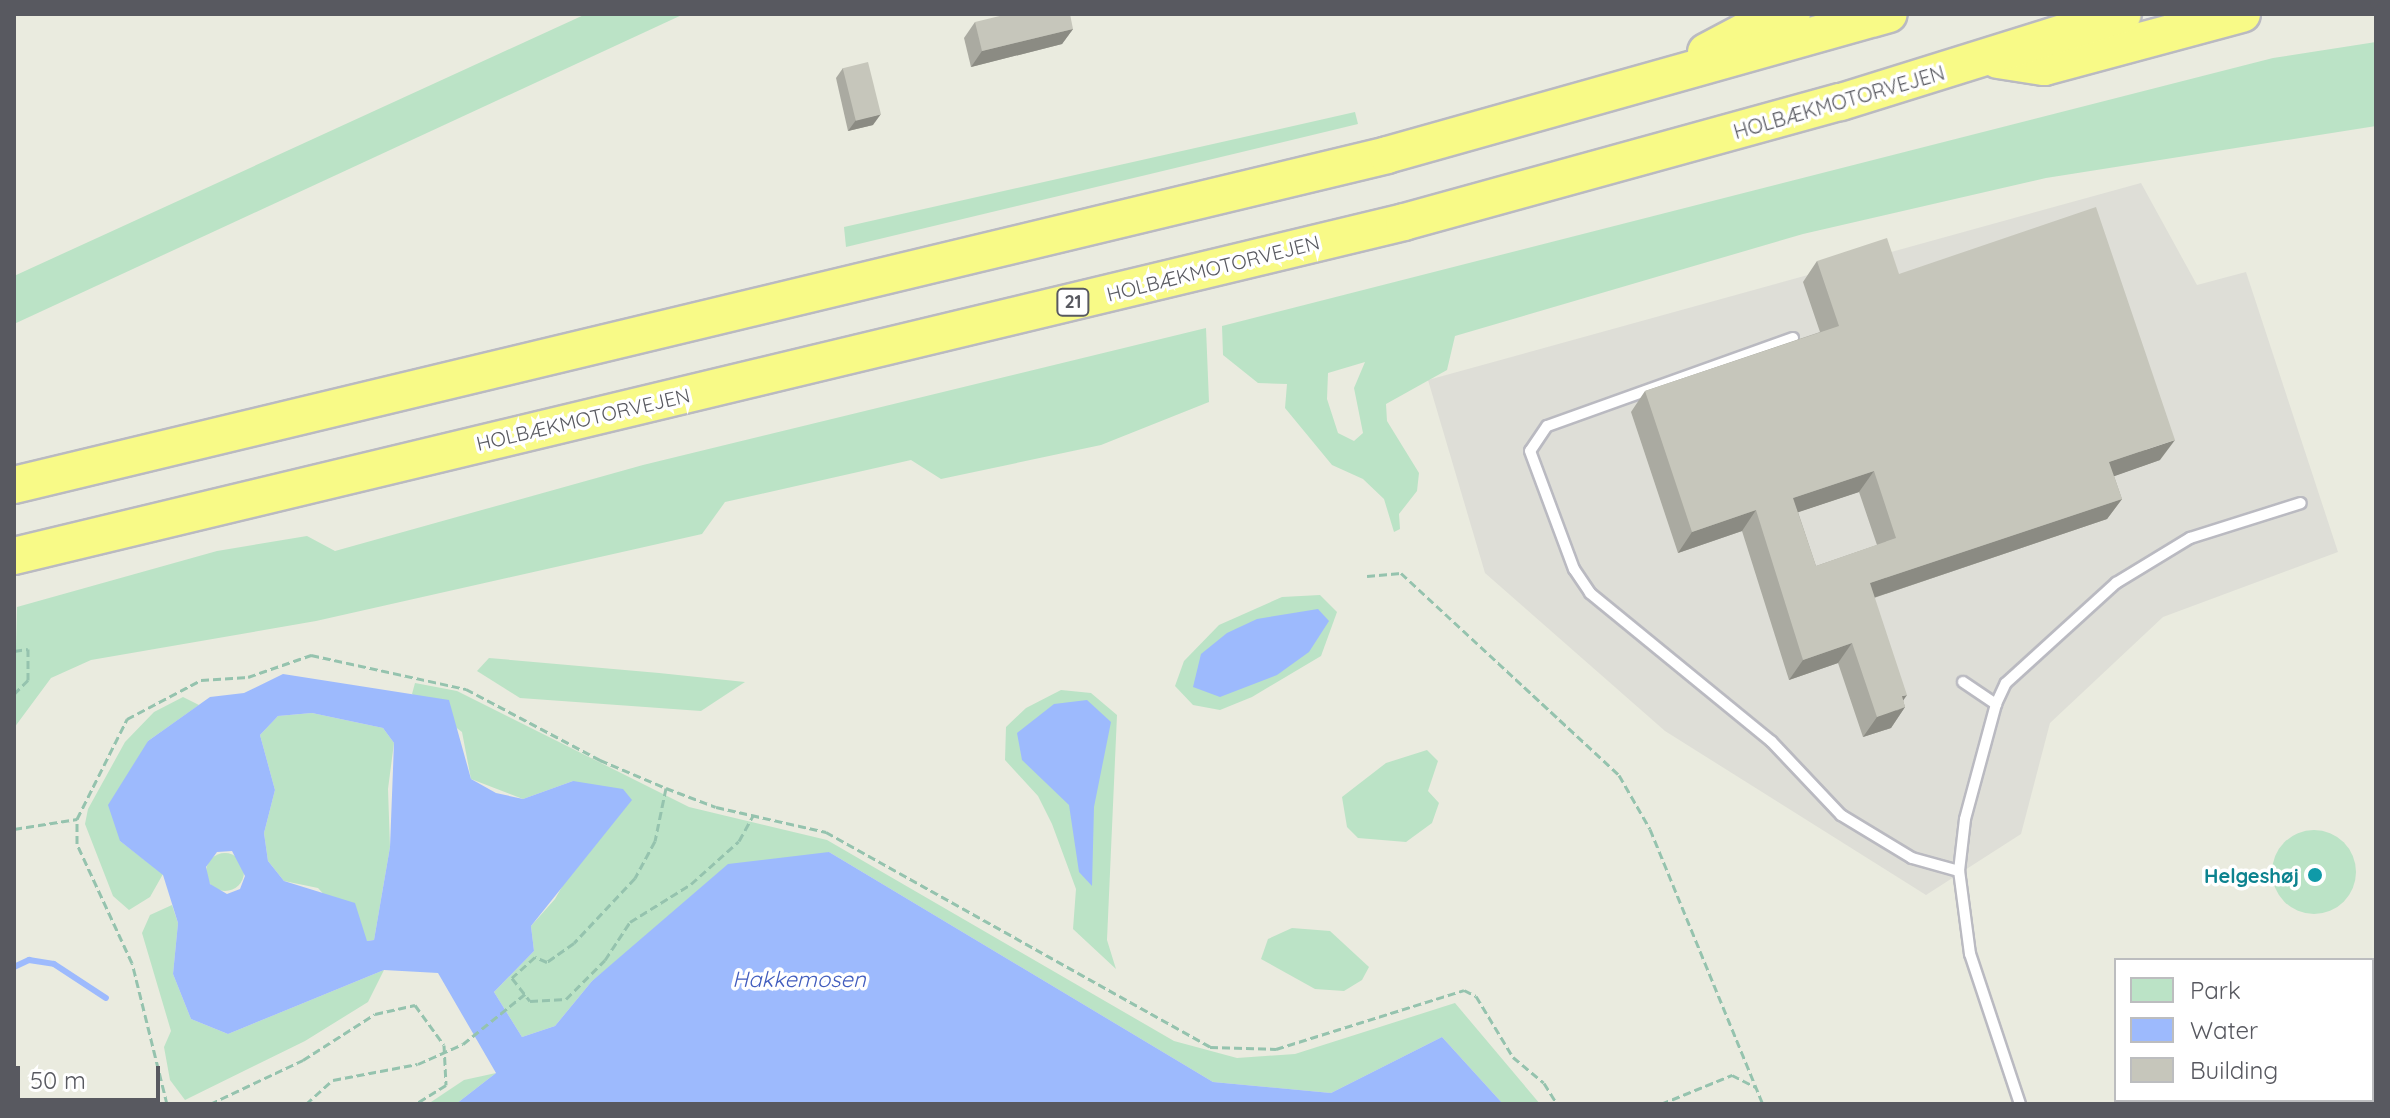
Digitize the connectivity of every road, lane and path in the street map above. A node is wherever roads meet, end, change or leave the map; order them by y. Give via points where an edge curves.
1 (1792, 14) edge
2 (1889, 14) edge
3 (2123, 14) edge
4 (2242, 14) edge
5 (1988, 59) junction
6 (1645, 85) junction
7 (1793, 338) edge
8 (14, 485) edge
9 (2301, 503) dead end
10 (14, 556) edge
11 (1367, 576) dead end
12 (14, 651) edge
13 (1963, 682) dead end
14 (14, 694) edge
15 (1996, 704) junction
16 (666, 788) junction
17 (753, 816) junction
18 (77, 819) junction
19 (14, 829) edge
20 (1959, 871) junction
21 (525, 994) junction
22 (444, 1052) junction
23 (1756, 1087) junction
24 (167, 1104) edge
25 (210, 1104) edge
26 (306, 1104) edge
27 (416, 1104) edge
28 (1557, 1104) edge
29 (1661, 1104) edge
30 (1763, 1104) edge
31 (2020, 1104) edge

1 - 6 highway via 1753,27
2 - 6 highway
3 - 5 highway, HOLBÆKMOTORVEJEN / 21
4 - 5 highway via 2044,67
5 - 10 highway, HOLBÆKMOTORVEJEN / 21 via 1404,222
6 - 8 highway via 1371,159
7 - 20 lane via 1547,426 1530,451 1574,569 1590,593 1771,741 1841,815 1912,858
9 - 15 lane via 2190,538 2116,583 2006,683
11 - 23 path via 1401,573 1619,775 1650,829
12 - 14 path via 28,649 28,680
13 - 15 lane
15 - 20 lane via 1965,819
16 - 17 path
16 - 18 path via 600,760 466,689 311,655 248,677 201,680 127,719
16 - 21 path via 655,841 635,878 574,943 547,962 535,957 512,978
17 - 21 path via 739,841 691,884 630,922 605,960 566,999 530,1001
17 - 28 path via 826,832 1210,1047 1276,1049 1464,990 1476,996 1513,1057 1544,1083
18 - 19 path
18 - 24 path via 77,844 132,963
20 - 31 lane via 1970,954
21 - 22 path
22 - 25 path via 415,1005 375,1014 303,1060
22 - 26 path via 406,1068 333,1080
22 - 27 path via 446,1085
23 - 29 path via 1732,1075
23 - 30 path

